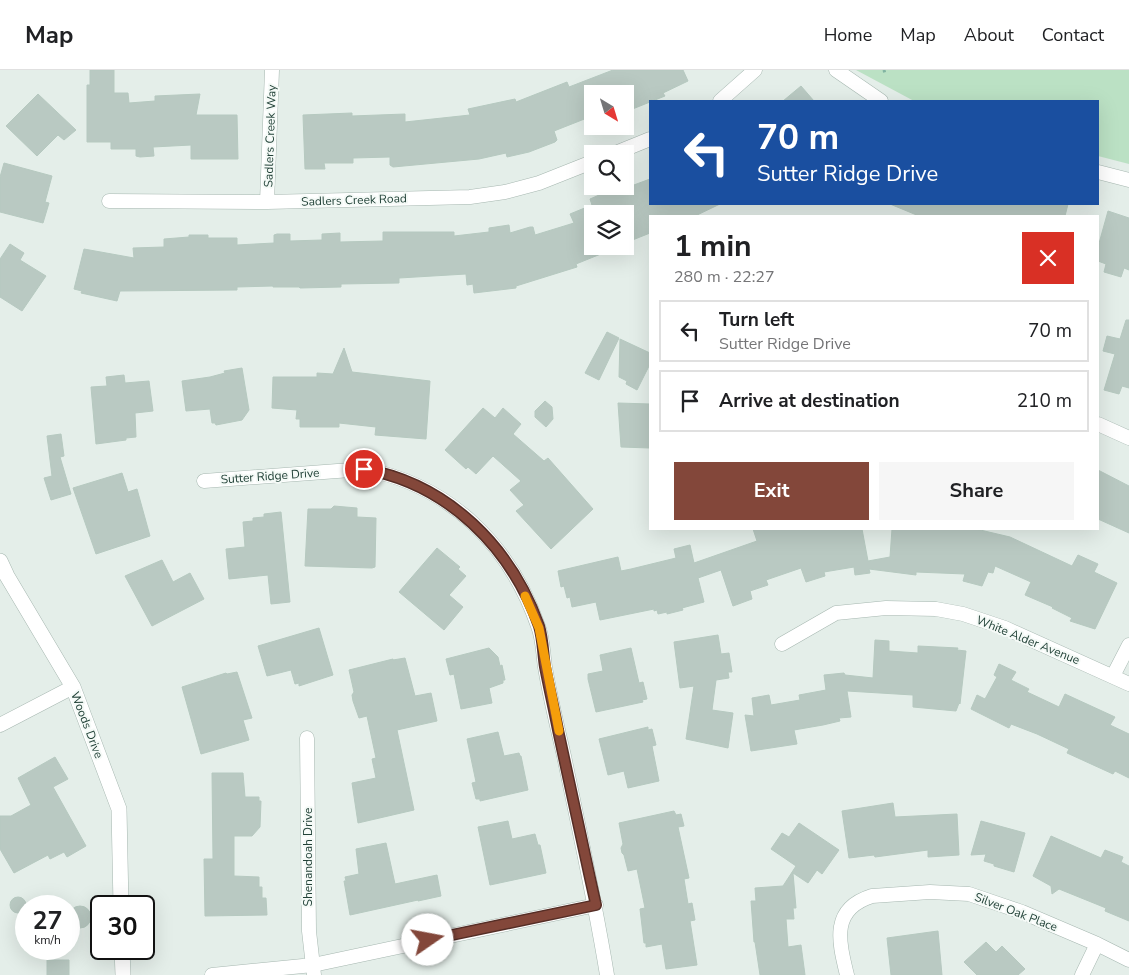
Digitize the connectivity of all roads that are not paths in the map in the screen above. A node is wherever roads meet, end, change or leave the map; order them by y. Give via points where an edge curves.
1 (272, 70) edge
2 (755, 70) edge
3 (836, 70) edge
4 (721, 100) edge
5 (880, 100) edge
6 (649, 139) edge
7 (634, 145) edge
8 (584, 165) edge
9 (1099, 172) edge
10 (1129, 180) edge
11 (109, 201) dead end
12 (267, 202) junction
13 (1099, 424) edge
14 (1129, 438) edge
15 (204, 481) dead end
16 (0, 561) edge
17 (782, 644) dead end
18 (1129, 645) edge
19 (1113, 676) junction
20 (1129, 684) edge
21 (73, 687) junction
22 (0, 725) edge
23 (307, 738) dead end
24 (121, 895) edge
25 (596, 905) junction
26 (1097, 944) junction
27 (122, 960) edge
28 (1129, 960) edge
29 (314, 970) edge
30 (123, 975) edge
31 (212, 975) edge
32 (606, 975) edge
33 (847, 975) edge
34 (1082, 975) edge

1 - 12 street, Sadlers Creek Way
2 - 4 street
3 - 5 street
6 - 7 street
8 - 12 street, Sadlers Creek Road via 539,183 470,197
9 - 10 street
11 - 12 street, Sadlers Creek Road
13 - 14 street
15 - 25 street, Sutter Ridge Drive via 364,469 423,488 460,512 483,532 511,568 539,628
16 - 21 street, Woods Drive
17 - 19 street, White Alder Avenue via 836,613 886,608 936,609 1005,628
18 - 19 street
19 - 20 street, White Alder Avenue
21 - 22 street
21 - 24 street, Woods Drive via 119,809
23 - 29 street, Shenandoah Drive via 309,931
25 - 29 street
25 - 32 street, Sutter Ridge Drive
26 - 28 street, Silver Oak Place
26 - 33 street, Silver Oak Place via 1022,912 969,894 930,892 872,896 852,907 842,920 839,944
26 - 34 street
27 - 30 street
29 - 31 street

